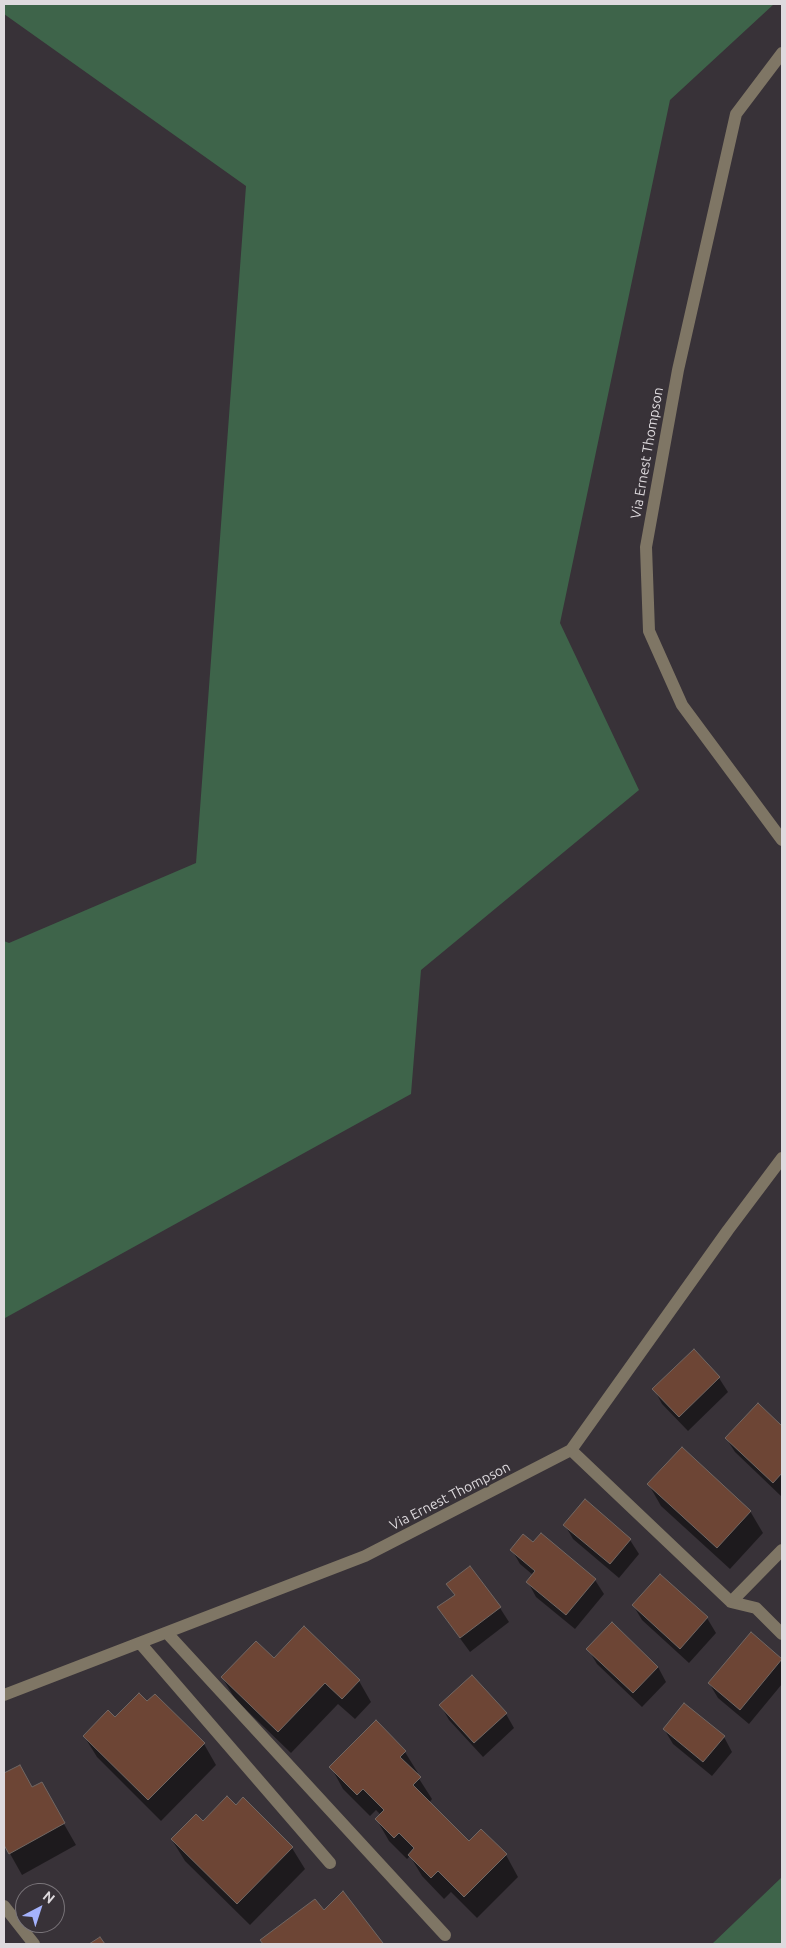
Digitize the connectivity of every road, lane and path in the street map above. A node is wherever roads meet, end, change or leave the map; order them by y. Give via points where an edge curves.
1 (782, 53) edge
2 (782, 840) edge
3 (782, 1158) edge
4 (571, 1450) junction
5 (782, 1550) edge
6 (731, 1602) junction
7 (167, 1634) junction
8 (782, 1634) edge
9 (140, 1643) junction
10 (4, 1695) edge
11 (330, 1863) dead end
12 (4, 1906) edge
13 (445, 1935) dead end
14 (34, 1944) edge

1 - 2 street, Via Ernest Thompson via 736,114 678,370 646,547 649,631 682,705
3 - 4 street, Via Ernest Thompson
4 - 6 street
4 - 7 street, Via Ernest Thompson via 365,1556
5 - 6 street
6 - 8 street via 756,1608
7 - 9 street, Via Ernest Thompson
7 - 13 street
9 - 10 street, Via Ernest Thompson
9 - 11 street
12 - 14 street

